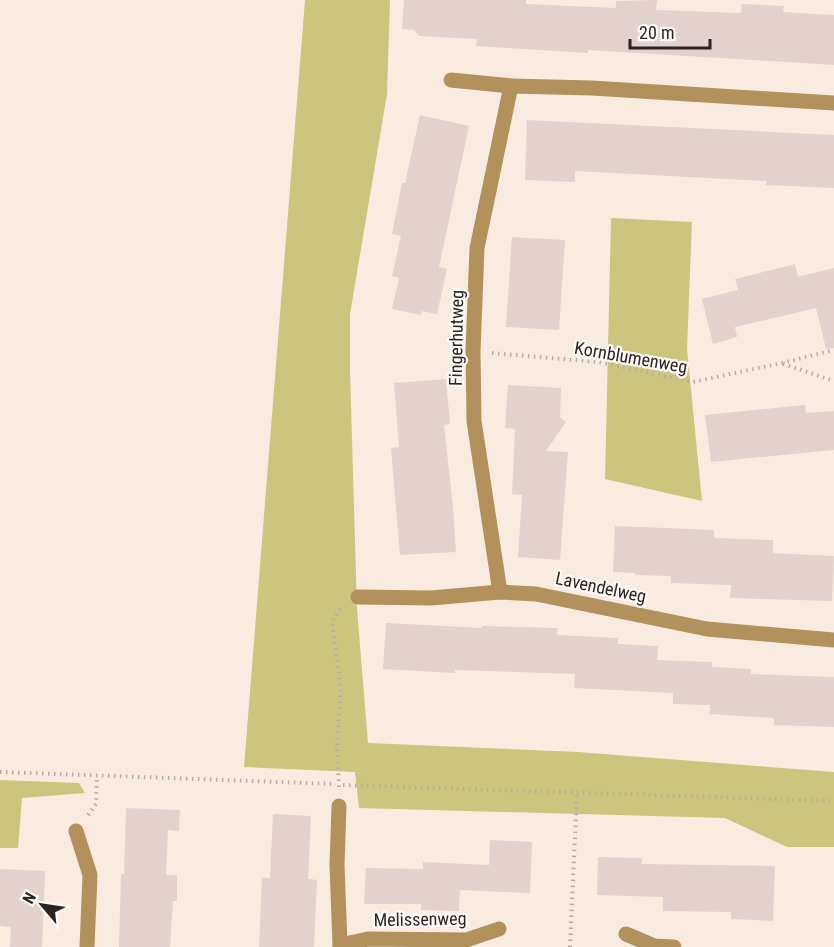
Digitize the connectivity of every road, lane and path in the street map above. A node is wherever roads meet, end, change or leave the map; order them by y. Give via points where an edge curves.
1 (451, 80) dead end
2 (511, 86) junction
3 (834, 103) edge
4 (834, 350) edge
5 (473, 351) junction
6 (782, 363) junction
7 (834, 381) edge
8 (500, 592) junction
9 (358, 597) joint
10 (834, 640) edge
11 (0, 772) edge
12 (97, 776) junction
13 (339, 784) junction
14 (577, 791) junction
15 (834, 801) edge
16 (339, 806) dead end
17 (76, 831) joint
18 (499, 929) dead end
19 (626, 934) dead end
20 (340, 946) edge
21 (87, 947) edge
22 (570, 947) edge
23 (675, 947) edge

1 - 2 street
2 - 3 street
2 - 5 street, Fingerhutweg via 477,248
4 - 6 path, Kornblumenweg
5 - 6 path, Kornblumenweg via 598,362 693,382
5 - 8 street, Fingerhutweg via 474,422
6 - 7 path
8 - 9 street, Lavendelweg via 431,598
8 - 10 street, Lavendelweg via 536,594 707,629
9 - 13 path via 341,607 332,621 341,690
11 - 12 path
12 - 13 path
12 - 17 path via 96,804
13 - 14 path
14 - 15 path
14 - 22 path
16 - 20 street, Melissenweg
17 - 21 street via 90,875
18 - 20 street, Melissenweg via 466,940 368,939
19 - 23 street via 654,946

